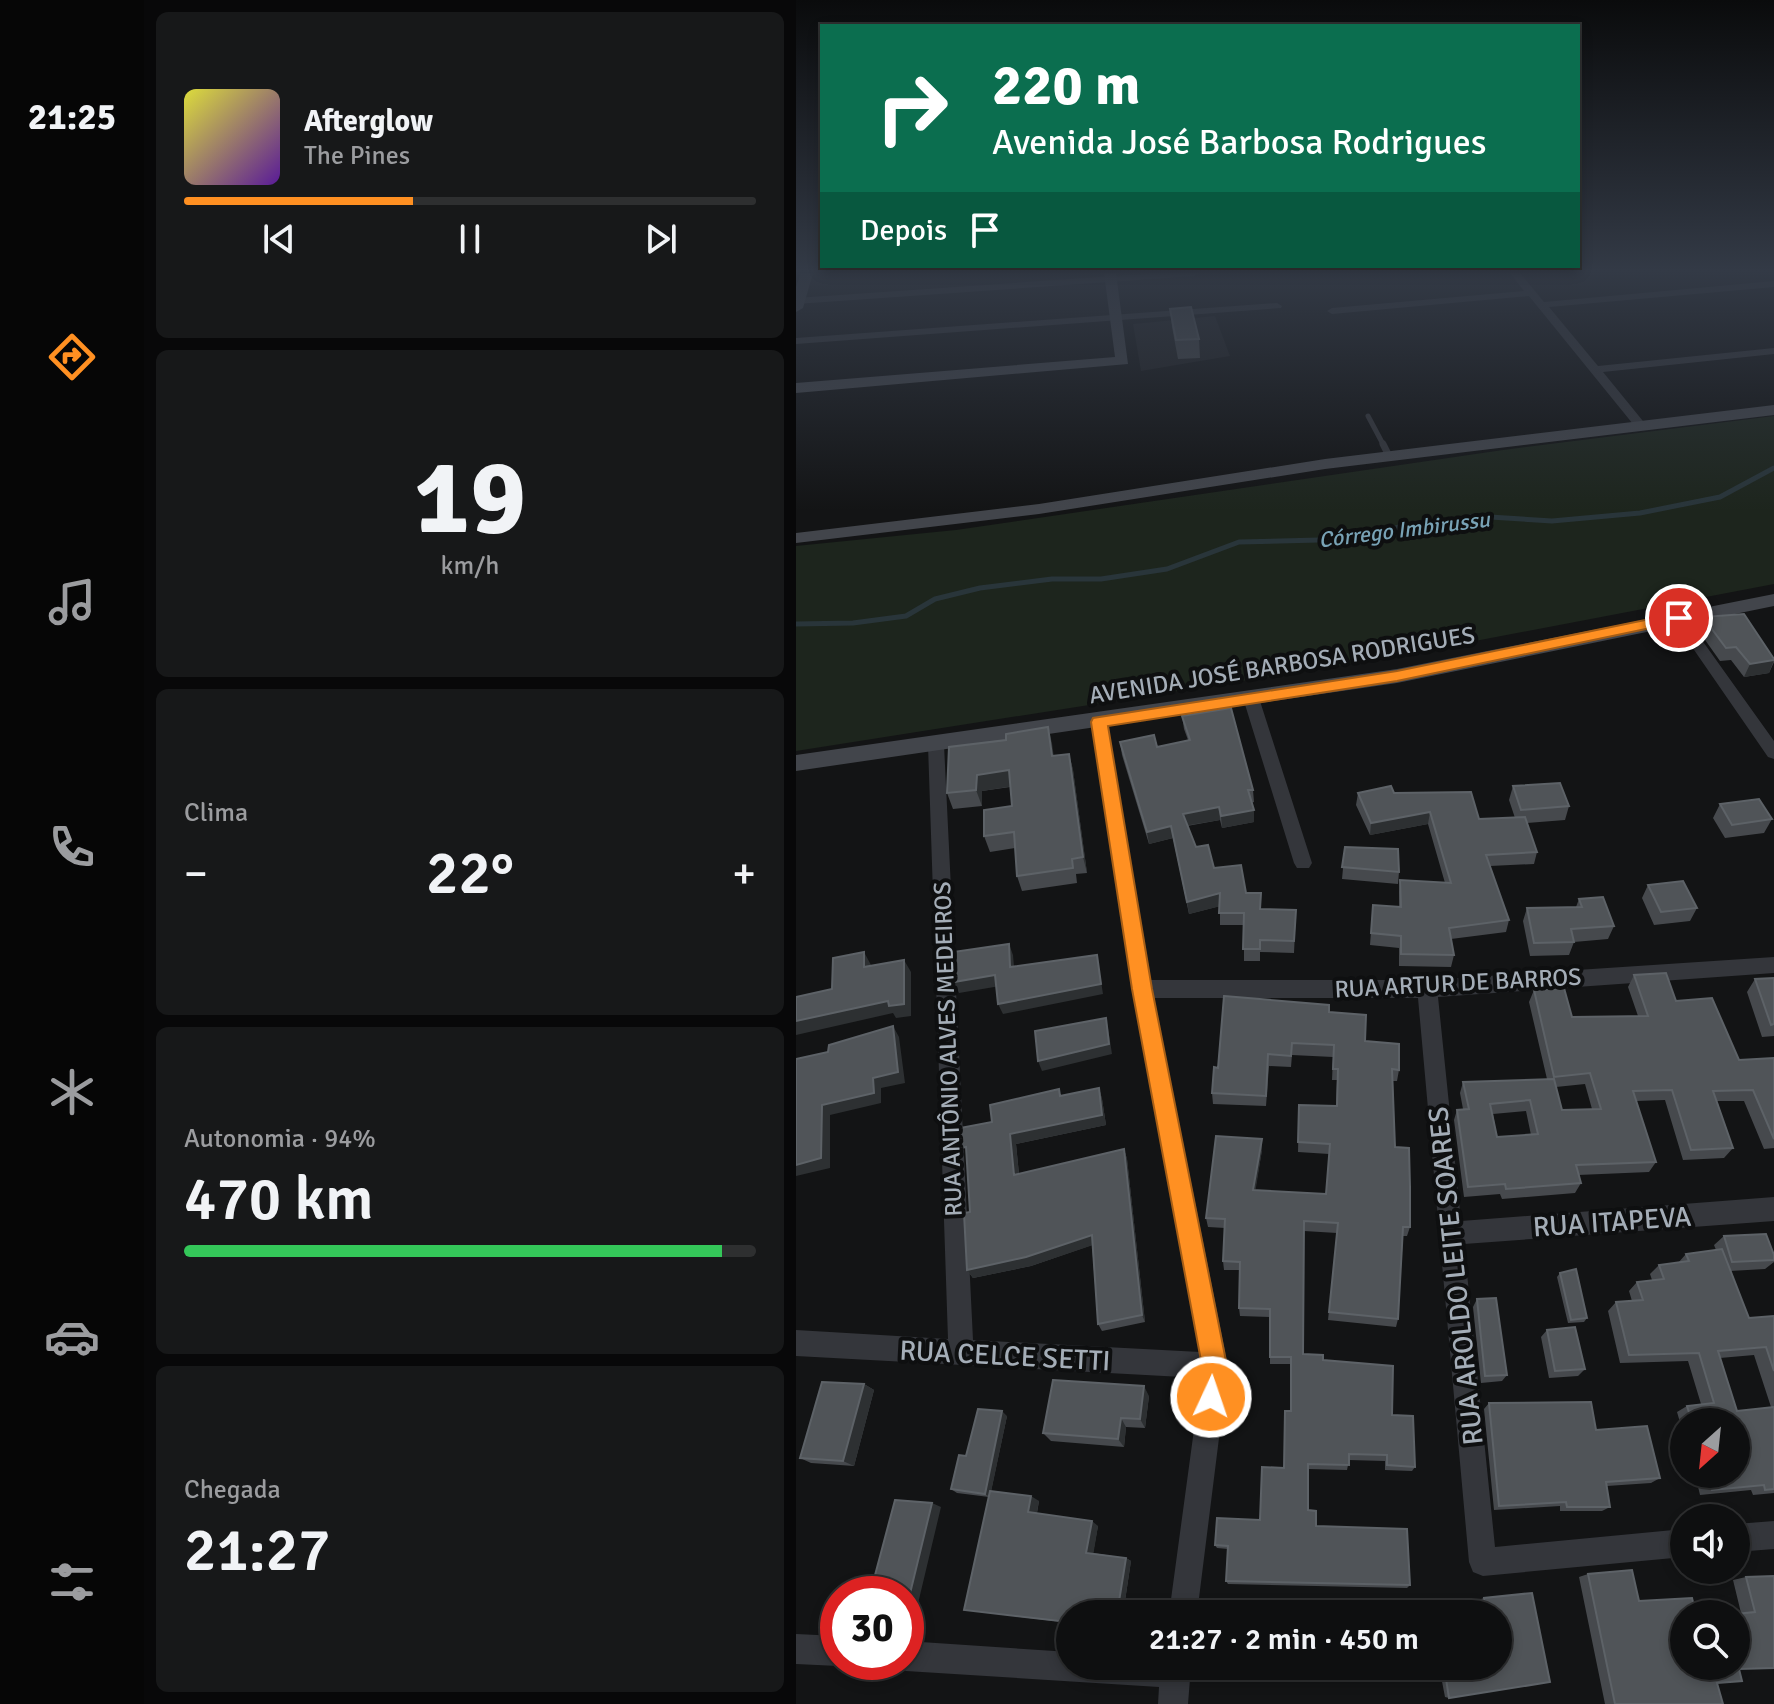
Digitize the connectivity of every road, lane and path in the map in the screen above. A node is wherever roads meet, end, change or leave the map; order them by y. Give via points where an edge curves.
1 (1122, 353) edge
2 (1579, 353) edge
3 (1760, 353) edge
4 (1593, 370) junction
5 (796, 388) edge
6 (1774, 410) edge
7 (1368, 416) dead end
8 (1641, 426) junction
9 (1389, 456) junction
10 (796, 538) edge
11 (1774, 600) edge
12 (1679, 618) junction
13 (1251, 698) junction
14 (1099, 722) junction
15 (936, 745) junction
16 (1774, 753) edge
17 (796, 763) edge
18 (1303, 863) dead end
19 (1774, 965) edge
20 (1142, 989) junction
21 (1427, 989) junction
22 (1774, 1209) edge
23 (1451, 1233) junction
24 (796, 1343) edge
25 (961, 1353) junction
26 (1215, 1366) junction
27 (1774, 1535) edge
28 (1750, 1537) edge
29 (1670, 1544) edge
30 (1185, 1600) edge
31 (796, 1649) edge
32 (820, 1650) edge
33 (924, 1657) edge
34 (1056, 1664) edge
35 (1174, 1680) edge
36 (1173, 1704) edge

1 - 5 main road via 1123,361
2 - 4 street
3 - 4 street
4 - 8 street
6 - 8 main road
7 - 9 lane
8 - 9 main road
9 - 10 main road via 1039,509
11 - 12 main road, AVENIDA JOSÉ BARBOSA RODRIGUES
12 - 13 main road, AVENIDA JOSÉ BARBOSA RODRIGUES via 1397,676
12 - 16 street
13 - 14 main road, AVENIDA JOSÉ BARBOSA RODRIGUES
13 - 18 street
14 - 15 main road, AVENIDA JOSÉ BARBOSA RODRIGUES
14 - 20 street
15 - 17 main road, AVENIDA JOSÉ BARBOSA RODRIGUES
15 - 25 street, RUA ANTÔNIO ALVES MEDEIROS
19 - 21 street, RUA ARTUR DE BARROS
20 - 21 street, RUA ARTUR DE BARROS
20 - 26 street
21 - 23 street, RUA AROLDO LEITE SOARES
22 - 23 street, RUA ITAPEVA
23 - 29 street, RUA AROLDO LEITE SOARES via 1483,1562
24 - 25 street, RUA CELCE SETTI
25 - 26 street, RUA CELCE SETTI
26 - 30 street
27 - 28 street
31 - 32 street
33 - 34 street
35 - 36 street

